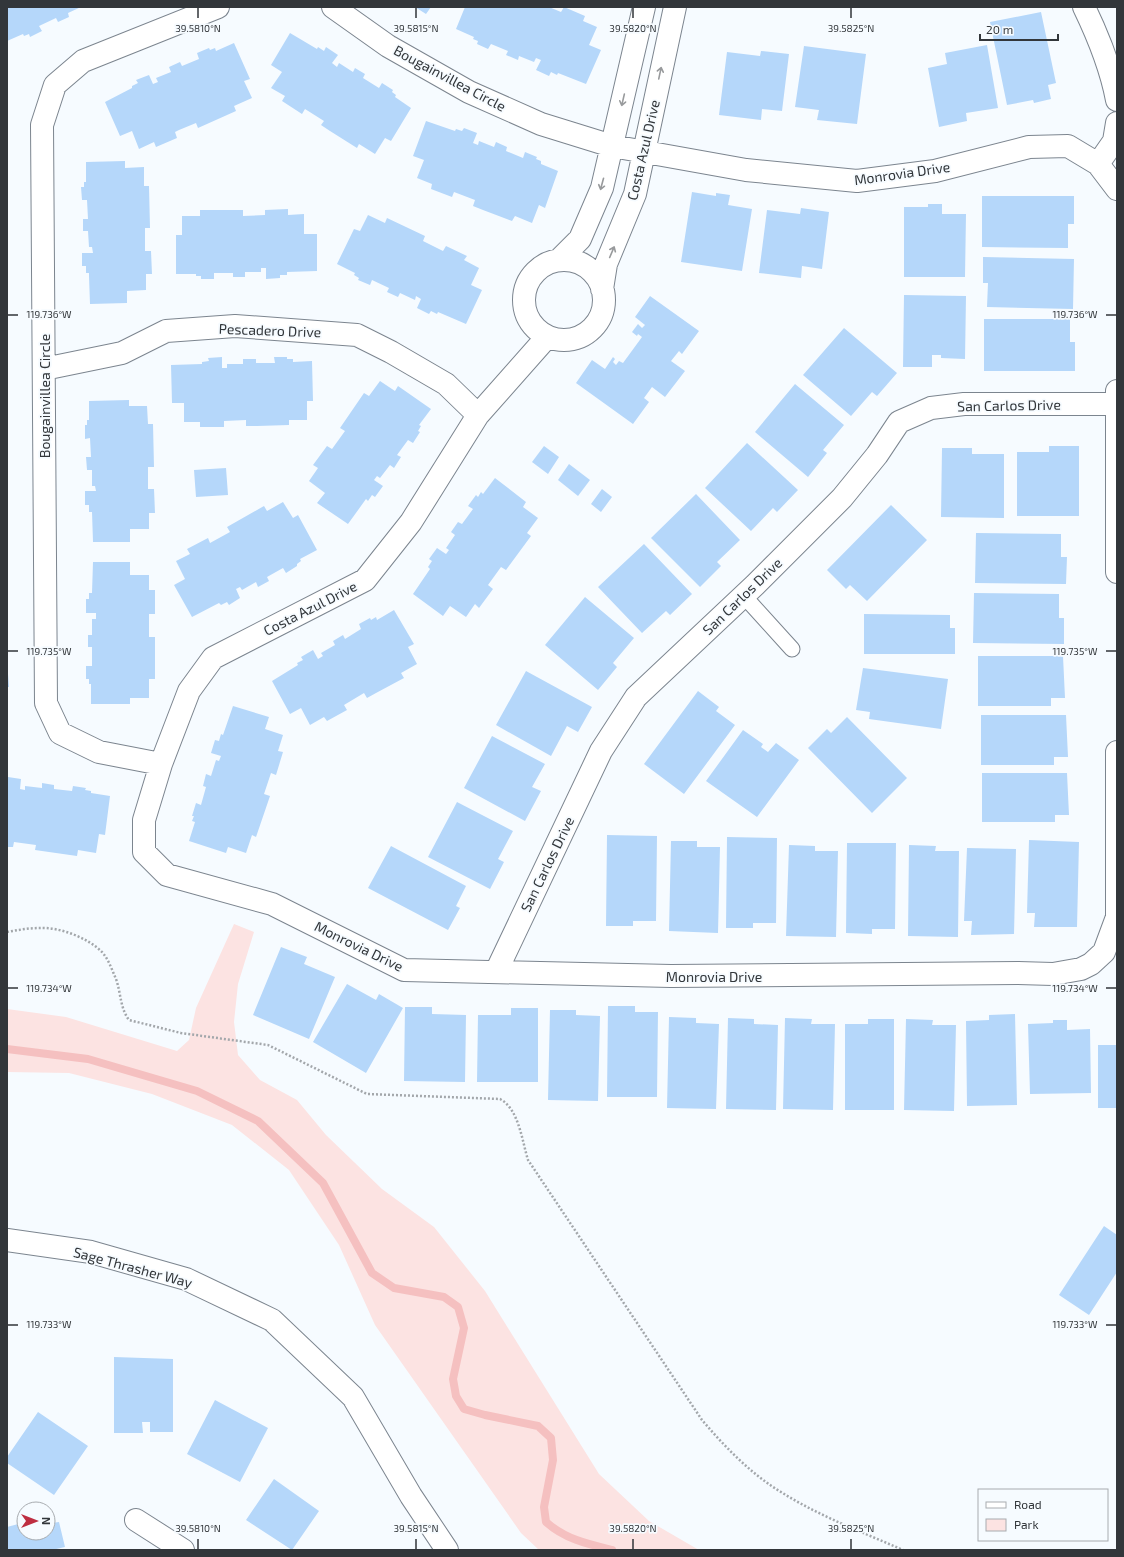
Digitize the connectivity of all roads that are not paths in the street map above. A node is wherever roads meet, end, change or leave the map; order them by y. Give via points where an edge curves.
1 (218, 7) edge
2 (333, 7) edge
3 (644, 7) edge
4 (675, 7) edge
5 (1084, 7) edge
6 (1117, 100) edge
7 (1117, 123) edge
8 (612, 146) junction
9 (645, 152) junction
10 (1098, 164) junction
11 (1117, 189) edge
12 (559, 260) junction
13 (602, 289) junction
14 (547, 336) junction
15 (44, 369) junction
16 (1117, 398) edge
17 (478, 415) junction
18 (1117, 572) edge
19 (744, 596) junction
20 (792, 649) dead end
21 (1117, 752) edge
22 (161, 764) junction
23 (144, 852) joint
24 (496, 972) junction
25 (7, 1240) edge
26 (136, 1520) dead end
27 (183, 1550) edge
28 (447, 1550) edge

1 - 15 street, Bougainvillea Circle via 83,61 55,85 42,125
2 - 8 street, Bougainvillea Circle via 388,46 469,92 541,124
3 -> 8 street
9 -> 4 street, Costa Azul Drive
5 - 6 street via 1114,84
7 - 10 street via 1114,141
8 - 9 street, Bougainvillea Circle
8 -> 12 street via 602,188 580,239
9 - 10 street, Monrovia Drive via 746,170 856,181 935,170 1029,147 1068,146
13 -> 9 street, Costa Azul Drive via 606,264 635,194
10 - 11 street, Monrovia Drive
12 - 13 street via 576,262 588,269
12 - 14 street via 550,262 532,276 524,296 525,311 532,324
13 - 14 street via 603,308 591,330 576,338 562,340
14 - 17 street, Costa Azul Drive
15 - 17 street, Pescadero Drive via 122,353 166,331 235,326 357,335 446,384
15 - 22 street, Bougainvillea Circle via 46,702 60,733 98,752
16 - 18 street
16 - 19 street, San Carlos Drive via 964,404 931,408 899,422 877,455 842,498
17 - 22 street, Costa Azul Drive via 411,522 365,580 213,658 189,691
19 - 20 lane
19 - 24 street, San Carlos Drive via 636,697 605,745
21 - 24 street, Monrovia Drive via 1117,917 1104,952 1081,969 1043,975 1018,973 679,976
22 - 23 street, Costa Azul Drive via 144,820
23 - 24 street, Monrovia Drive via 167,875 272,904 404,970
25 - 28 street, Sage Thrasher Way via 91,1252 186,1279 272,1320 353,1397 411,1496
26 - 27 street

